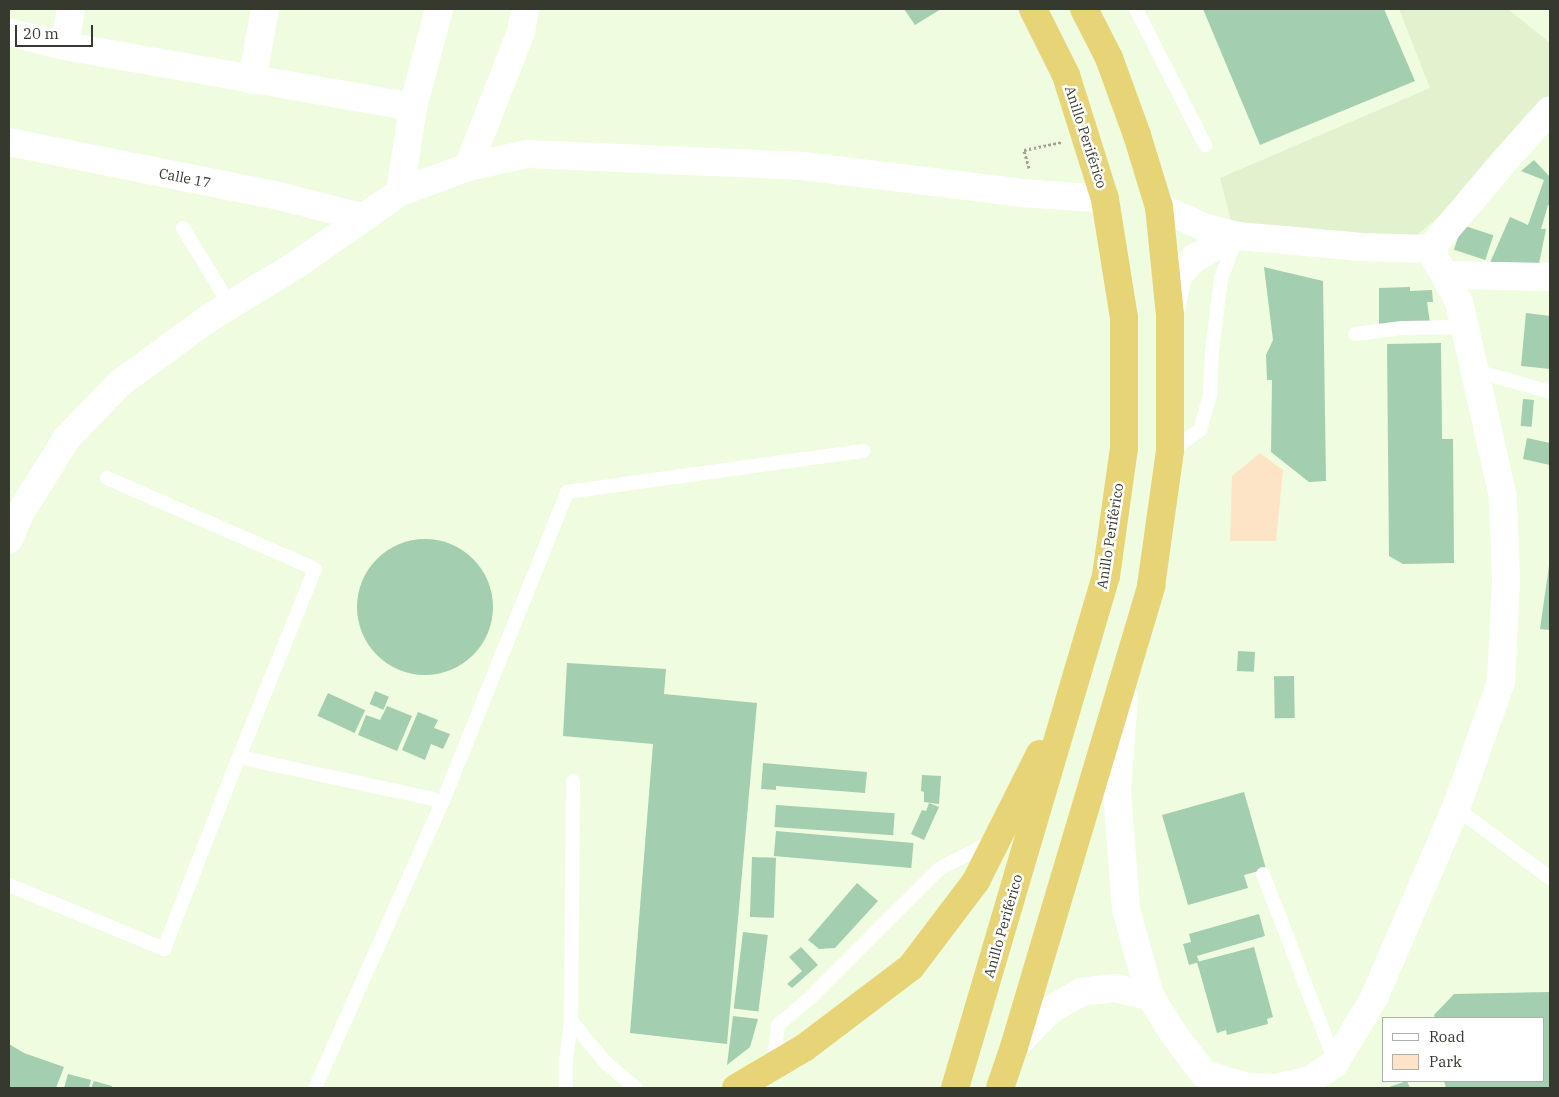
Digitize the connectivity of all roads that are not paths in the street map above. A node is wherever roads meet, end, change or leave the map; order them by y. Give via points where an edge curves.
1 (71, 9) edge
2 (265, 9) edge
3 (439, 9) edge
4 (525, 9) edge
5 (1033, 9) edge
6 (1084, 9) edge
7 (1136, 9) edge
8 (9, 32) edge
9 (64, 46) junction
10 (252, 80) junction
11 (414, 107) junction
12 (1550, 110) edge
13 (9, 142) edge
14 (1205, 145) dead end
15 (468, 166) junction
16 (400, 192) junction
17 (1105, 199) junction
18 (1159, 206) junction
19 (361, 217) junction
20 (183, 228) dead end
21 (1237, 236) junction
22 (1430, 249) junction
23 (1446, 275) junction
24 (1550, 277) edge
25 (230, 305) junction
26 (1170, 315) junction
27 (1466, 328) junction
28 (1355, 334) dead end
29 (1476, 371) junction
30 (1550, 392) edge
31 (1170, 451) junction
32 (863, 452) dead end
33 (107, 478) dead end
34 (9, 539) edge
35 (1126, 672) junction
36 (1071, 693) junction
37 (239, 757) junction
38 (573, 781) dead end
39 (443, 800) junction
40 (1456, 808) junction
41 (998, 838) junction
42 (1263, 874) dead end
43 (1550, 878) edge
44 (9, 885) edge
45 (1150, 996) junction
46 (571, 1021) junction
47 (1014, 1047) junction
48 (1335, 1063) junction
49 (773, 1067) junction
50 (1199, 1081) edge
51 (315, 1088) edge
52 (566, 1088) edge
53 (636, 1088) edge
54 (736, 1088) edge
55 (955, 1088) edge
56 (1000, 1088) edge

1 - 9 street
2 - 10 street
3 - 11 street
4 - 15 street via 521,32
5 - 17 highway, Anillo Periférico via 1066,75
6 - 18 highway via 1109,58
7 - 14 lane
8 - 9 street
9 - 10 street
10 - 11 street
11 - 16 street
12 - 22 street
13 - 19 street, Calle 17 via 275,195
15 - 16 street
15 - 17 street via 527,154 803,166 1024,193
16 - 19 street
17 - 36 highway, Anillo Periférico via 1124,318 1124,448 1106,576
18 - 21 street via 1206,228
18 - 26 highway
19 - 25 street via 299,262
20 - 25 lane
21 - 22 street via 1363,247
21 - 26 street via 1196,257 1178,275
21 - 31 lane via 1221,279 1210,396 1200,430
22 - 23 street
23 - 24 street
23 - 27 street via 1459,302
25 - 34 street via 120,384 67,438 19,515
26 - 31 highway
27 - 28 lane via 1402,328
27 - 29 street
29 - 30 lane
29 - 40 street via 1503,497 1506,580 1501,682
31 - 35 highway via 1151,586
32 - 39 lane via 567,492
33 - 37 lane via 315,568
35 - 45 street via 1117,792 1121,850 1126,909
35 - 47 highway
36 - 41 highway
36 - 55 highway, Anillo Periférico
37 - 39 lane
37 - 44 lane via 164,949
38 - 46 lane
39 - 51 lane
40 - 43 lane
40 - 48 street via 1374,998
41 - 49 highway via 976,881 911,967 804,1048
41 - 49 lane via 940,868 808,1000 778,1025
42 - 48 lane
45 - 47 street via 1115,988 1082,992 1050,1010
45 - 50 street
46 - 52 lane
46 - 53 lane via 606,1063
47 - 56 highway
48 - 50 street via 1311,1080 1276,1088
49 - 54 highway

